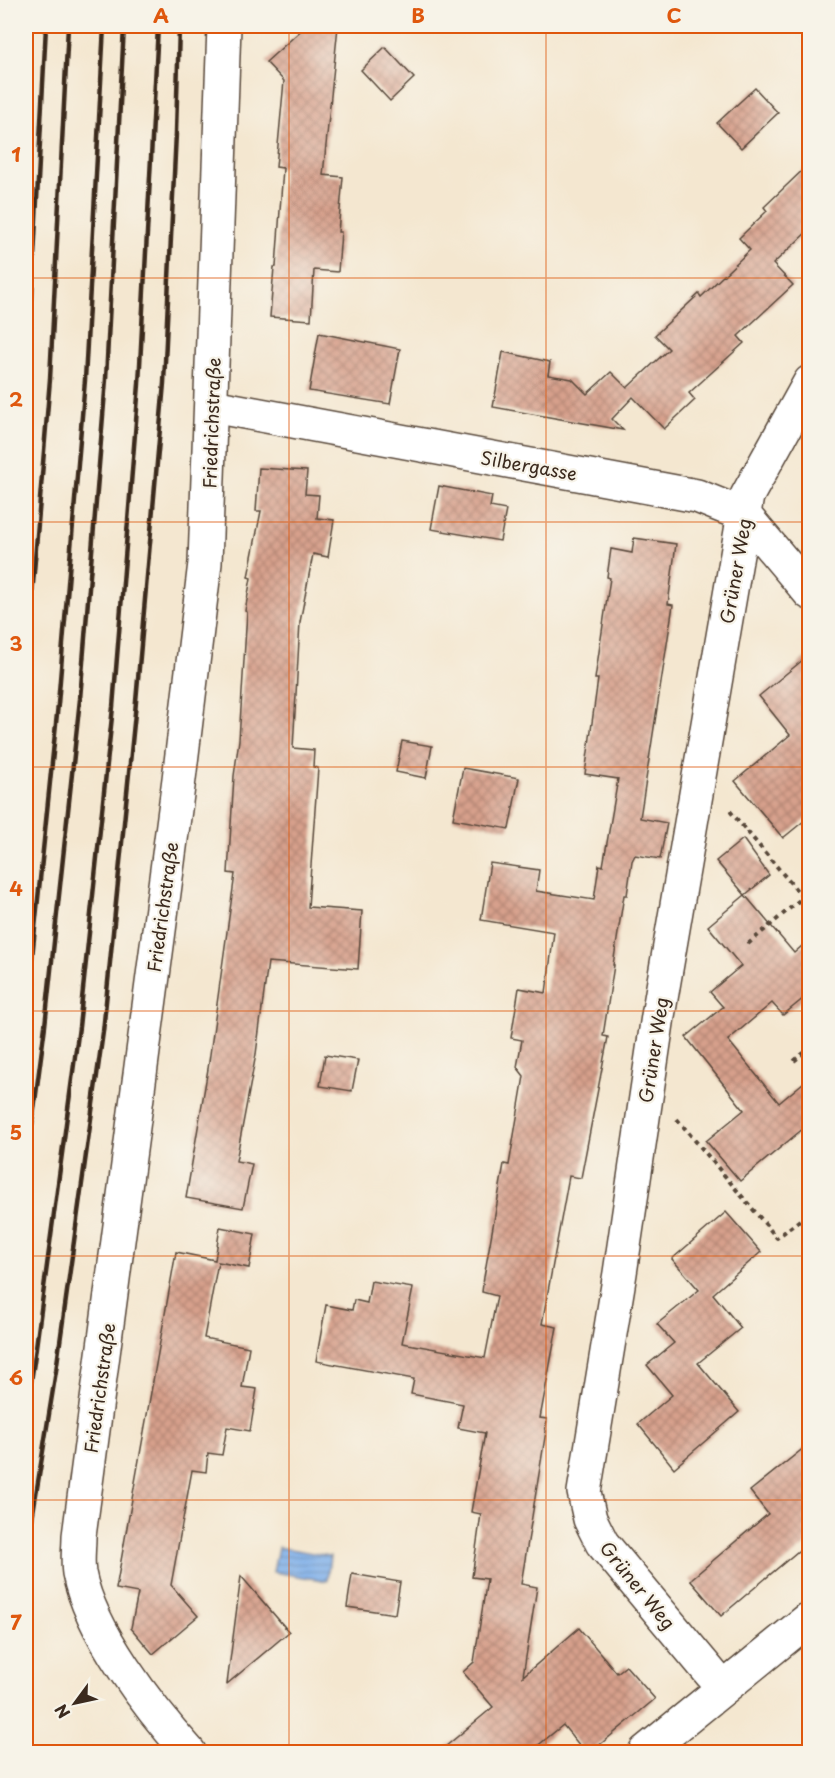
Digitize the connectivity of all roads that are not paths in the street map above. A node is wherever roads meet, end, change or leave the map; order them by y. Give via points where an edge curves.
1 (224, 26) edge
2 (810, 382) edge
3 (212, 406) junction
4 (744, 515) junction
5 (810, 592) edge
6 (810, 1618) edge
7 (723, 1688) junction
8 (189, 1752) edge
9 (645, 1752) edge

1 - 3 street, Friedrichstraße
2 - 4 street, Grüner Weg via 747,496
3 - 4 street, Silbergasse via 697,496
3 - 8 street, Friedrichstraße via 206,563 79,1536 79,1572 90,1606 119,1664
4 - 5 street, Silbergasse
4 - 7 street, Grüner Weg via 658,1016 584,1492 590,1519 602,1542
6 - 7 street
7 - 9 street

